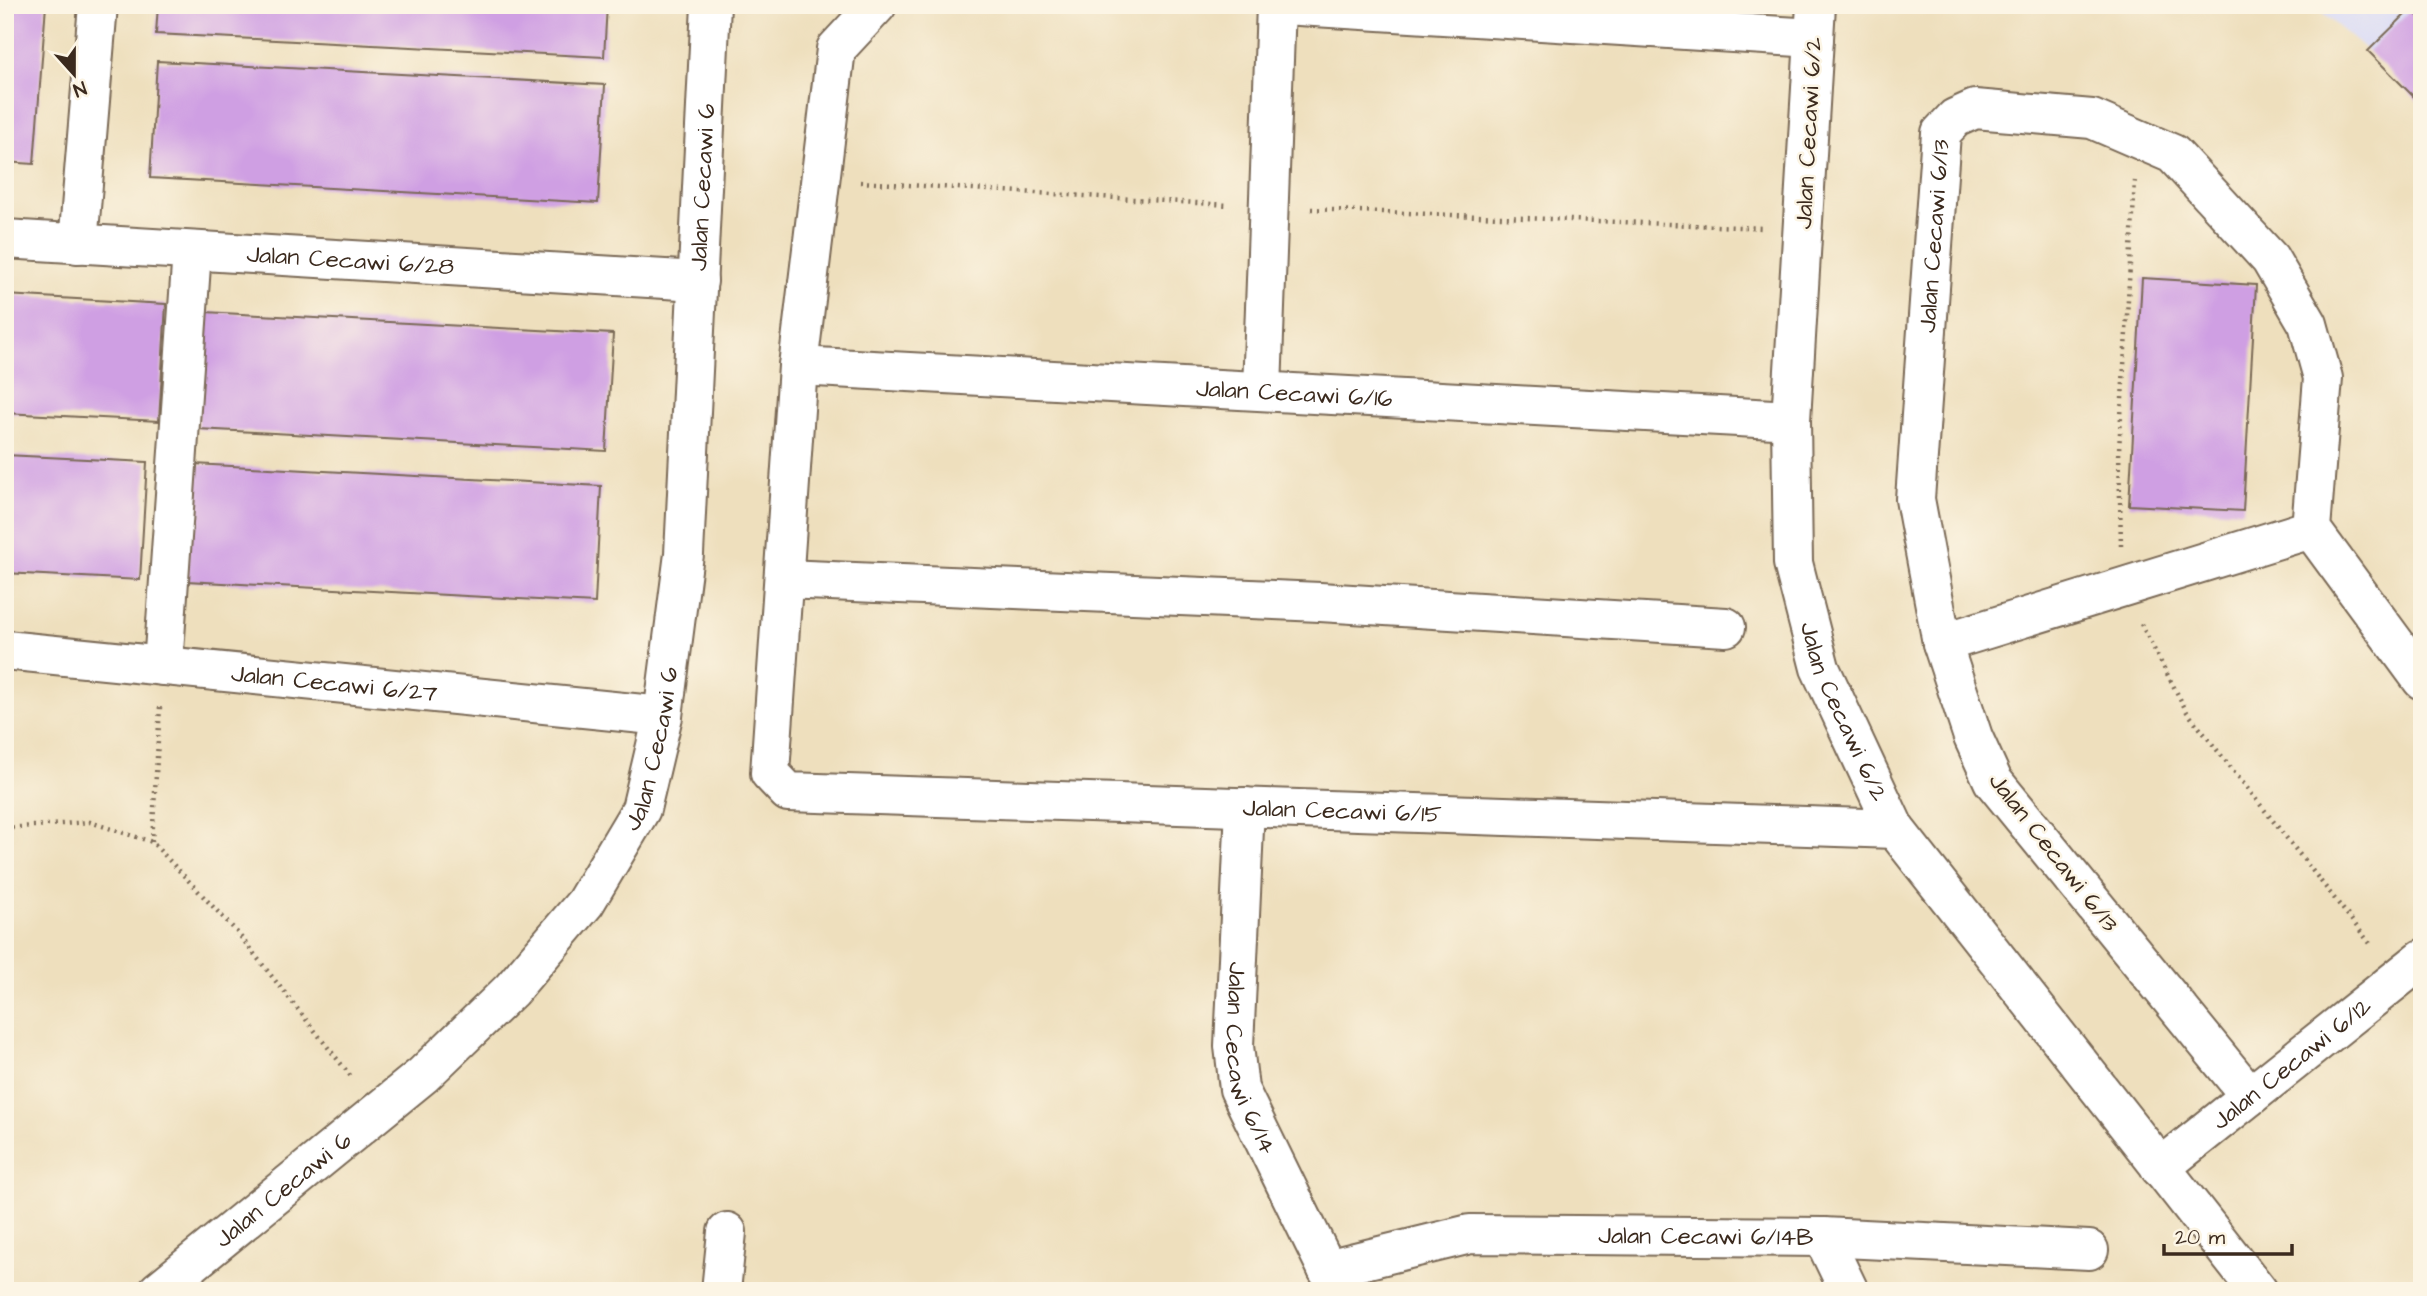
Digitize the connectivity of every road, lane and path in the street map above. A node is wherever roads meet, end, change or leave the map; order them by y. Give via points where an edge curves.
1 (98, 5) edge
2 (711, 5) edge
3 (723, 5) edge
4 (877, 5) edge
5 (1276, 5) edge
6 (1283, 5) edge
7 (1815, 22) edge
8 (709, 52) junction
9 (5, 239) edge
10 (78, 244) junction
11 (192, 251) junction
12 (698, 281) junction
13 (797, 366) junction
14 (1262, 390) junction
15 (1791, 420) junction
16 (2311, 529) junction
17 (784, 579) junction
18 (1726, 627) dead end
19 (1942, 643) junction
20 (5, 650) edge
21 (163, 666) junction
22 (2422, 680) edge
23 (663, 716) junction
24 (1245, 807) junction
25 (5, 828) edge
26 (1895, 829) junction
27 (152, 842) junction
28 (2422, 959) edge
29 (2250, 1096) junction
30 (378, 1111) junction
31 (2160, 1168) junction
32 (727, 1232) dead end
33 (1823, 1237) junction
34 (2089, 1250) dead end
35 (1334, 1280) edge
36 (158, 1291) edge
37 (721, 1291) edge
38 (1849, 1291) edge
39 (2258, 1291) edge

1 - 10 street
2 - 8 street, Jalan Cecawi 6
3 - 8 street
4 - 13 street via 836,50
5 - 14 street
6 - 7 street
7 - 15 street, Jalan Cecawi 6/2
8 - 12 street, Jalan Cecawi 6
9 - 10 street, Jalan Cecawi 6/28
10 - 11 street, Jalan Cecawi 6/28
11 - 12 street, Jalan Cecawi 6/28
11 - 21 street
12 - 23 street, Jalan Cecawi 6 via 684,554
13 - 14 street, Jalan Cecawi 6/16
13 - 17 street
14 - 15 street, Jalan Cecawi 6/16
15 - 26 street, Jalan Cecawi 6/2 via 1793,563 1820,668
16 - 19 street
16 - 19 street, Jalan Cecawi 6/13 via 2323,378 2308,324 2270,260 2174,154 2092,119 1975,109 1955,118 1941,133 1915,499
16 - 22 street
17 - 18 street via 1320,602
17 - 24 street, Jalan Cecawi 6/15 via 770,773 789,792
19 - 29 street, Jalan Cecawi 6/13 via 1973,737 1993,781
20 - 21 street, Jalan Cecawi 6/27
21 - 23 street, Jalan Cecawi 6/27
21 - 27 path
23 - 30 street, Jalan Cecawi 6 via 641,808 585,903 511,990 423,1075
24 - 26 street, Jalan Cecawi 6/15
24 - 35 street, Jalan Cecawi 6/14 via 1234,1045 1239,1089
25 - 27 path via 90,822
26 - 31 street, Jalan Cecawi 6/2
27 - 30 path via 236,931
28 - 29 street, Jalan Cecawi 6/12
29 - 31 street, Jalan Cecawi 6/12
30 - 36 street, Jalan Cecawi 6
31 - 39 street, Jalan Cecawi 6/2
32 - 37 street
33 - 34 street, Jalan Cecawi 6/14B
33 - 35 street, Jalan Cecawi 6/14B via 1470,1234
33 - 38 street

